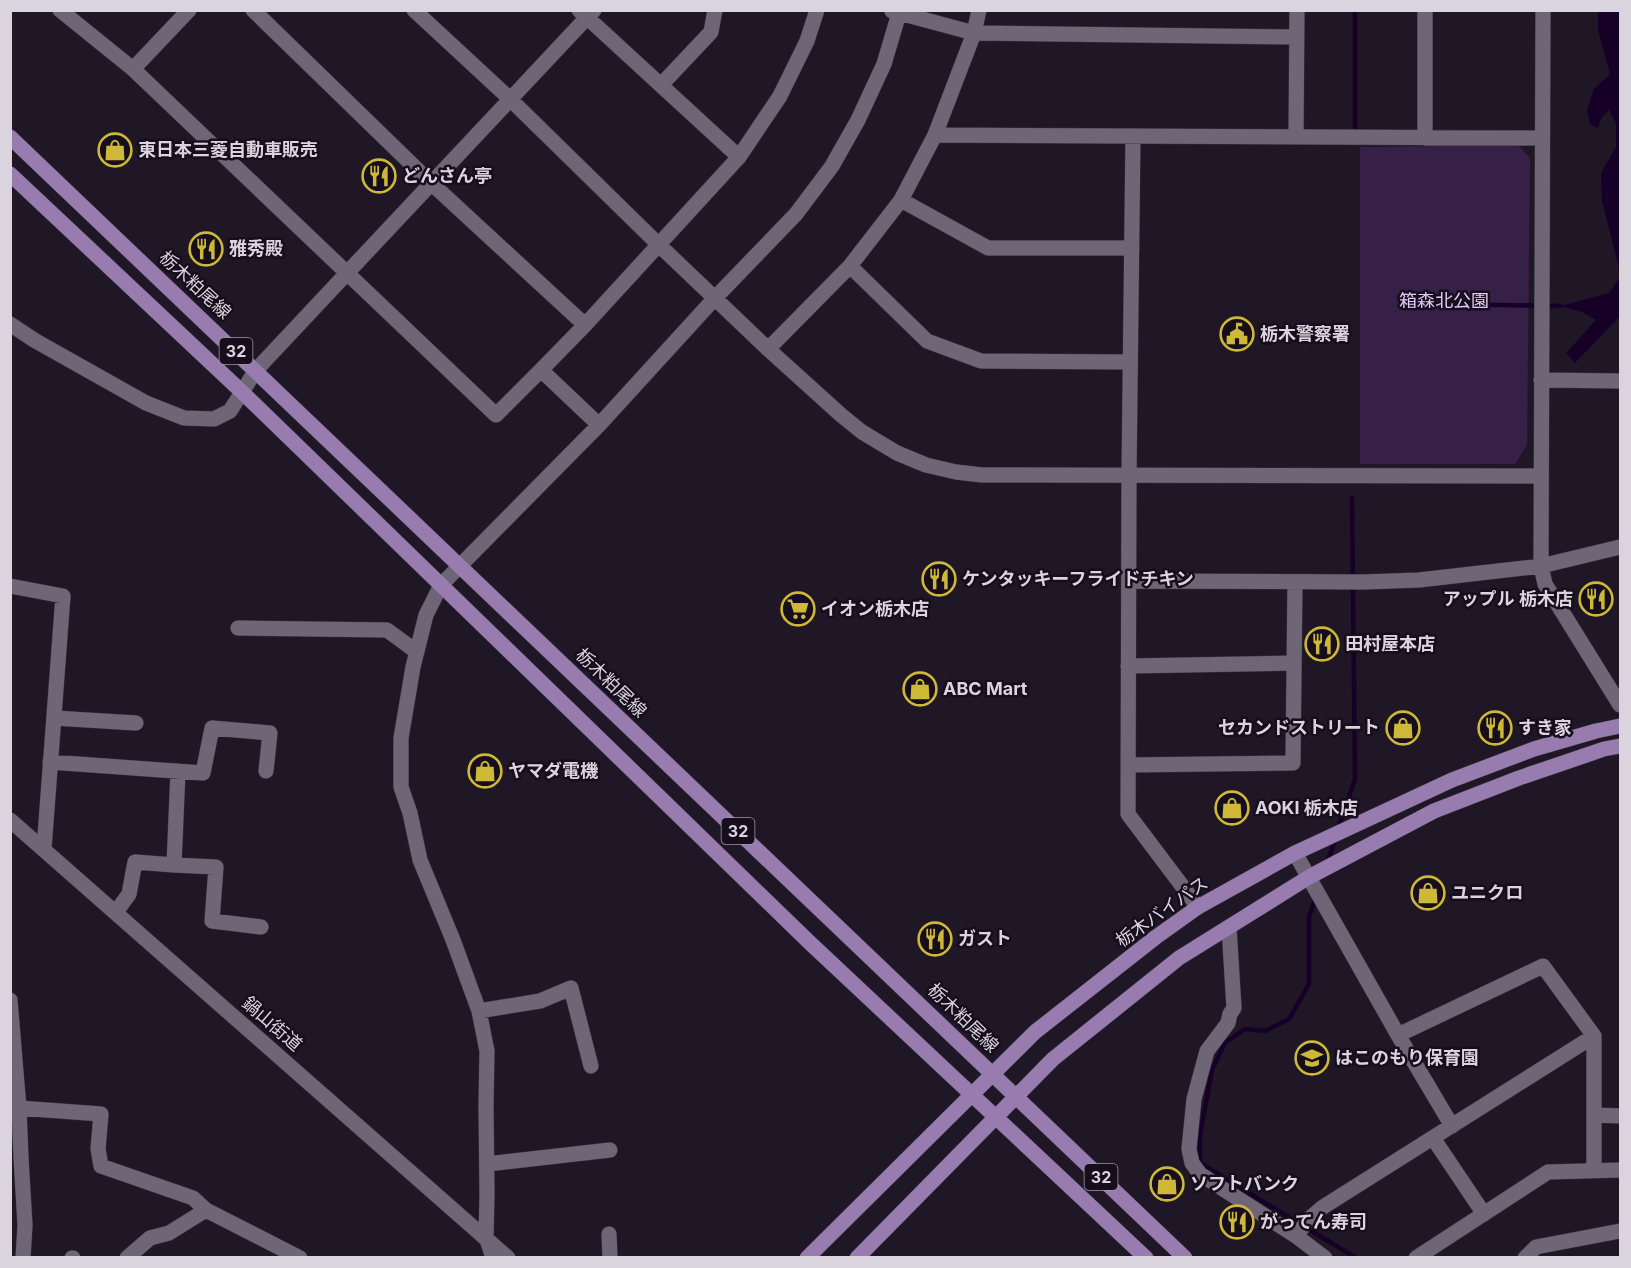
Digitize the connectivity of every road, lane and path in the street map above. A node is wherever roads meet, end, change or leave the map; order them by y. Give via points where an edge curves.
1 (60, 10) edge
2 (189, 10) edge
3 (253, 10) edge
4 (414, 10) edge
5 (715, 10) edge
6 (817, 10) edge
7 (979, 10) edge
8 (1297, 10) edge
9 (1425, 10) edge
10 (1543, 10) edge
11 (897, 11) edge
12 (587, 13) edge
13 (974, 33) junction
14 (1297, 37) junction
15 (133, 69) junction
16 (661, 85) junction
17 (510, 99) junction
18 (935, 135) junction
19 (1133, 136) junction
20 (10, 137) edge
21 (1296, 137) junction
22 (1425, 138) junction
23 (1542, 138) junction
24 (739, 157) junction
25 (10, 174) edge
26 (431, 183) junction
27 (902, 200) junction
28 (659, 245) junction
29 (1132, 248) junction
30 (850, 266) junction
31 (346, 273) junction
32 (714, 298) junction
33 (10, 324) edge
34 (585, 325) junction
35 (768, 349) junction
36 (1130, 362) junction
37 (256, 370) junction
38 (541, 370) junction
39 (1541, 380) junction
40 (1620, 381) edge
41 (242, 392) junction
42 (599, 425) junction
43 (1129, 476) junction
44 (1540, 476) junction
45 (1620, 547) edge
46 (460, 566) junction
47 (1541, 566) junction
48 (1129, 581) junction
49 (1295, 582) junction
50 (441, 585) junction
51 (10, 586) edge
52 (238, 628) dead end
53 (417, 652) junction
54 (1294, 663) junction
55 (1128, 666) junction
56 (1620, 705) edge
57 (54, 718) junction
58 (136, 723) dead end
59 (1620, 726) edge
60 (1620, 746) edge
61 (50, 762) junction
62 (1128, 765) junction
63 (178, 771) junction
64 (266, 771) dead end
65 (10, 820) edge
66 (44, 849) junction
67 (1295, 853) junction
68 (174, 866) junction
69 (1309, 877) junction
70 (1198, 907) junction
71 (116, 912) junction
72 (261, 927) dead end
73 (1229, 927) junction
74 (10, 1000) edge
75 (479, 1011) junction
76 (1398, 1035) junction
77 (1594, 1036) junction
78 (13, 1062) edge
79 (591, 1066) dead end
80 (993, 1073) junction
81 (972, 1094) junction
82 (1017, 1096) junction
83 (19, 1108) junction
84 (1595, 1115) junction
85 (1620, 1116) edge
86 (996, 1117) junction
87 (1452, 1126) junction
88 (1433, 1138) junction
89 (610, 1150) dead end
90 (487, 1164) junction
91 (1594, 1170) junction
92 (1620, 1170) edge
93 (16, 1174) edge
94 (206, 1210) junction
95 (1484, 1214) junction
96 (1620, 1231) edge
97 (609, 1234) dead end
98 (1296, 1236) junction
99 (486, 1237) junction
100 (23, 1257) edge
101 (127, 1257) edge
102 (300, 1257) edge
103 (493, 1257) edge
104 (508, 1257) edge
105 (610, 1257) edge
106 (807, 1257) edge
107 (857, 1257) edge
108 (1146, 1257) edge
109 (1185, 1257) edge
110 (1325, 1257) edge
111 (1416, 1257) edge
112 (1525, 1257) edge

1 - 15 street
2 - 15 street
3 - 26 street
4 - 17 street
5 - 16 street via 711,32
6 - 24 street via 807,41 780,96
7 - 13 street
8 - 14 street
9 - 22 street
10 - 23 street
11 - 13 street
11 - 32 street via 884,64 831,166 796,214
12 - 16 street
12 - 17 street
13 - 14 street
13 - 18 street
14 - 21 street
15 - 31 street
16 - 24 street
17 - 26 street
17 - 28 street
18 - 19 street
18 - 27 street
19 - 21 street
19 - 29 street
20 - 37 main road, 栃木粕尾線 / 32
21 - 22 street
22 - 23 street
23 - 39 street
24 - 28 street
25 - 41 main road, 32
26 - 31 street
26 - 34 street
27 - 29 street via 988,248
27 - 30 street
28 - 32 street
28 - 34 street
29 - 36 street
30 - 35 street
30 - 36 street via 927,341 981,361
31 - 37 street
31 - 38 street via 496,415
32 - 35 street
32 - 42 street
33 - 41 street via 146,403 184,418 214,419 230,411
34 - 38 street
35 - 43 street via 862,432 926,465 982,475
36 - 43 street
37 - 41 street
37 - 46 main road, 栃木粕尾線 / 32
38 - 42 street
39 - 40 street
39 - 44 street
41 - 50 main road, 32
42 - 46 street
43 - 44 street
43 - 48 street
44 - 47 street
45 - 47 street
46 - 50 street
46 - 80 main road, 栃木粕尾線 / 32
47 - 49 street via 1419,580
47 - 56 street via 1545,584
48 - 49 street
48 - 55 street
49 - 54 street
50 - 53 street via 426,615
50 - 81 main road, 32 via 809,942
51 - 57 street via 63,596
52 - 53 street via 387,630
53 - 75 street via 401,738 401,787 420,860
54 - 55 street
54 - 62 street via 1293,763
55 - 62 street
57 - 58 street
57 - 61 street
59 - 67 main road, 栃木バイパス via 1534,749 1452,780
60 - 69 main road via 1519,778 1434,811
61 - 63 street
61 - 66 street
62 - 70 street via 1128,814
63 - 64 street via 203,773 212,728 270,733
63 - 68 street
65 - 66 street, 鍋山街道
66 - 71 street, 鍋山街道
67 - 69 street
67 - 70 main road, 栃木バイパス
68 - 71 street via 135,862 129,894
68 - 72 street via 216,867 212,921
69 - 73 main road
69 - 76 street
70 - 80 main road, 栃木バイパス via 1035,1032
71 - 99 street, 鍋山街道
73 - 82 main road via 1179,958 1053,1059
73 - 98 street via 1234,1008 1207,1051 1194,1099 1189,1149 1192,1163 1200,1174
74 - 78 street
75 - 79 street via 540,1001 571,988
75 - 90 street via 487,1051
76 - 77 street via 1543,966
76 - 87 street
77 - 84 street
77 - 87 street
78 - 83 street
80 - 81 main road, 栃木バイパス
80 - 82 main road, 栃木粕尾線 / 32
81 - 86 main road, 32
81 - 106 main road, 栃木バイパス
82 - 86 main road
82 - 109 main road, 栃木粕尾線 / 32
83 - 93 street
83 - 94 street via 101,1114 98,1149 102,1166 193,1198
84 - 85 street
84 - 91 street
86 - 107 main road
86 - 108 main road, 32
87 - 88 street
88 - 95 street
88 - 98 street via 1323,1207
89 - 90 street
90 - 99 street
91 - 92 street
91 - 95 street via 1548,1172
93 - 100 street via 25,1225
94 - 101 street via 169,1233 150,1238
94 - 102 street
95 - 111 street
96 - 112 street via 1536,1247
97 - 105 street
98 - 110 street
99 - 103 street
99 - 104 street, 鍋山街道

